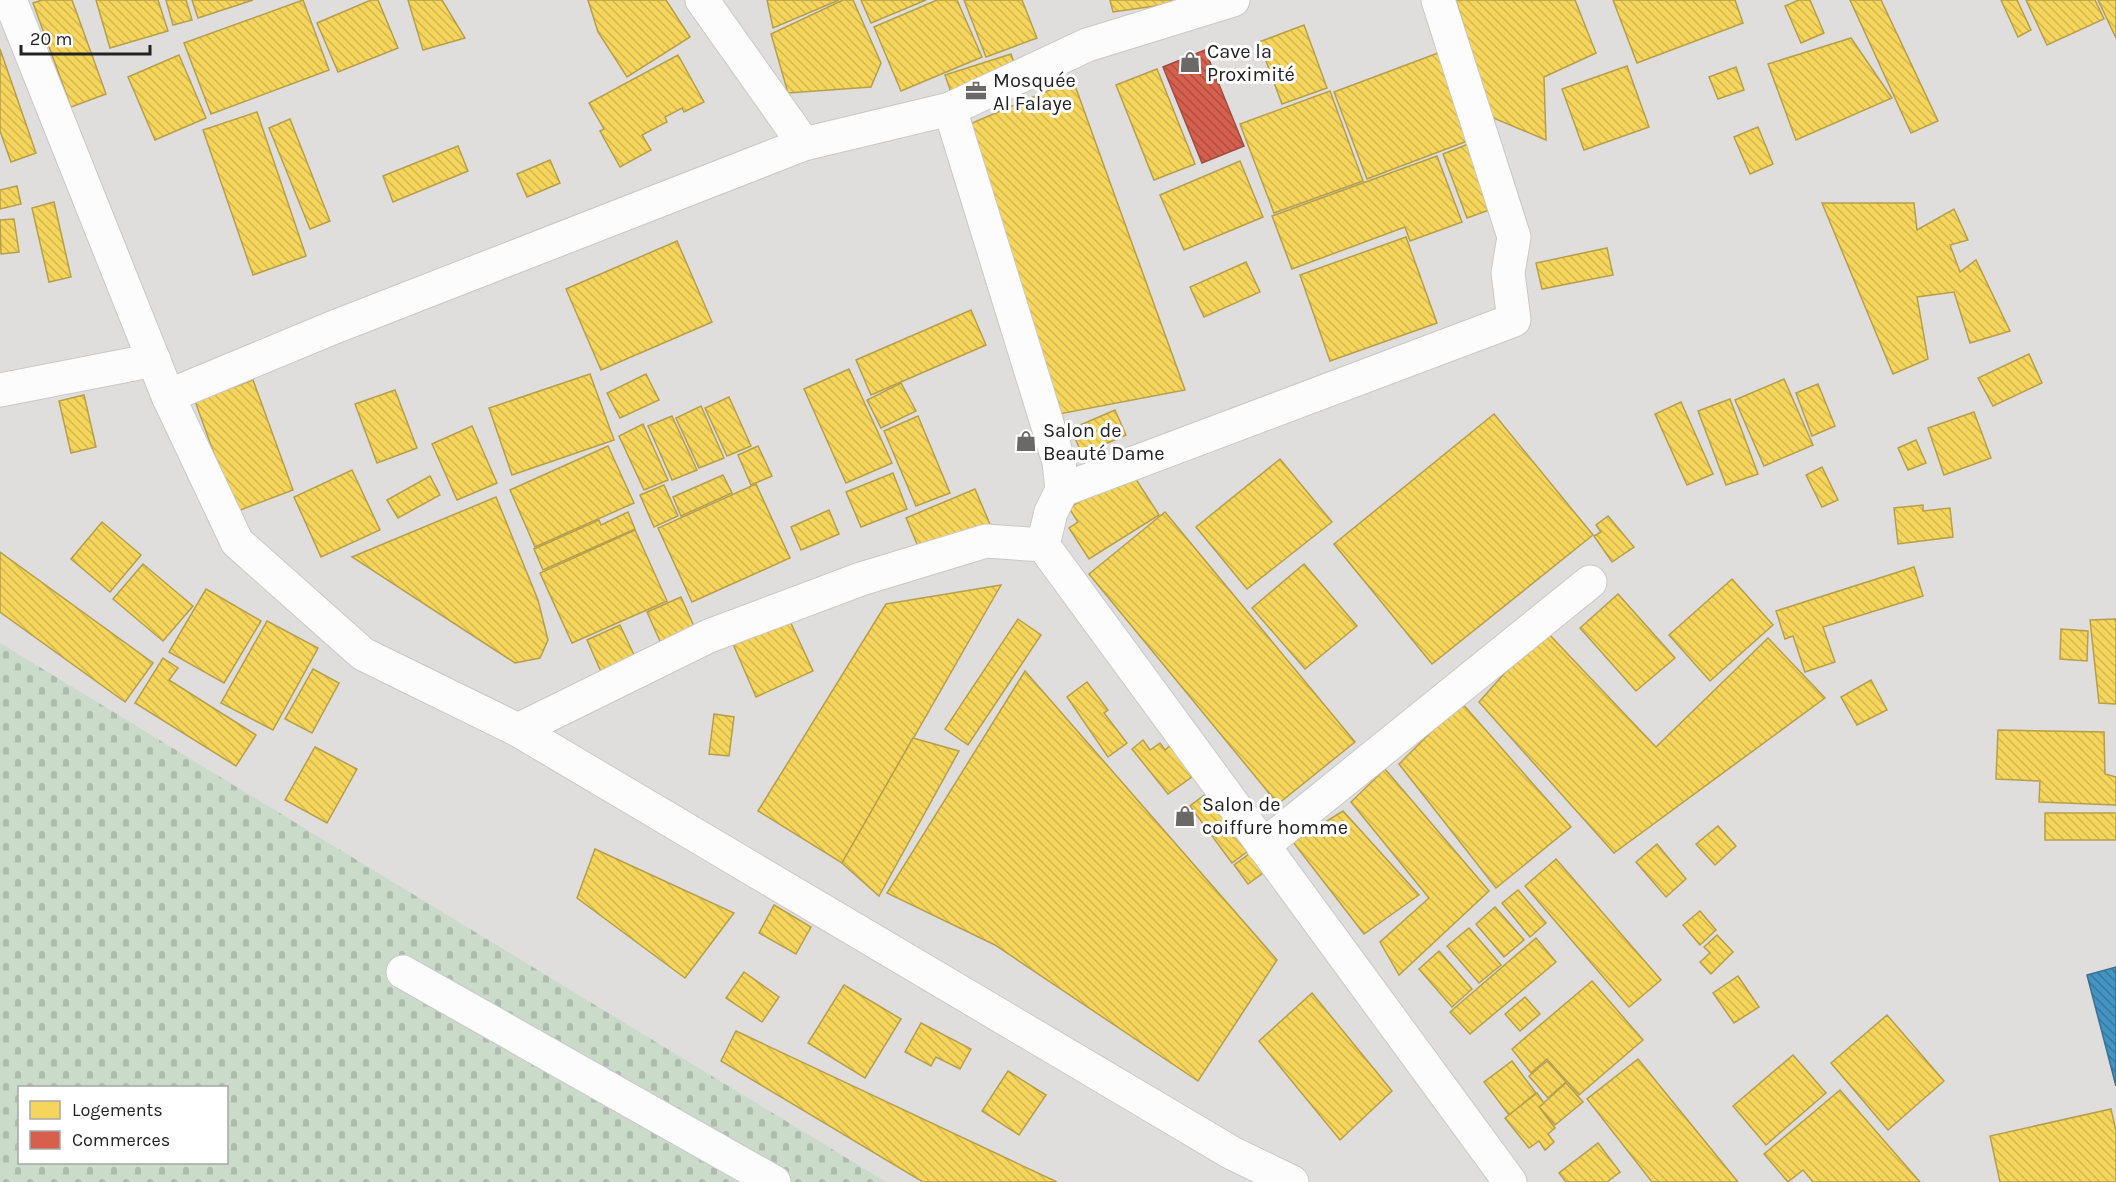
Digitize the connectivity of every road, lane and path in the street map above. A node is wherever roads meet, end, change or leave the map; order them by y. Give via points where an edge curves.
1 (10, 0) edge
2 (702, 0) edge
3 (1233, 0) edge
4 (1438, 0) edge
5 (950, 109) junction
6 (804, 144) junction
7 (154, 360) junction
8 (0, 390) edge
9 (168, 396) junction
10 (1062, 490) junction
11 (1043, 545) junction
12 (1590, 582) dead end
13 (518, 730) junction
14 (1263, 846) junction
15 (403, 972) dead end
16 (774, 1182) edge
17 (1292, 1182) edge
18 (1510, 1182) edge

1 - 7 street
2 - 6 street
3 - 5 street via 1087,45
4 - 10 street via 1514,237 1508,273 1514,320
5 - 6 street
5 - 10 street via 1059,462
6 - 9 street
7 - 8 street
7 - 9 street
9 - 13 street via 237,542 363,654
10 - 11 street via 1051,512
11 - 13 street via 986,541 861,579 709,636
11 - 14 street
12 - 14 street
13 - 17 street via 1233,1153
14 - 18 street
15 - 16 street

